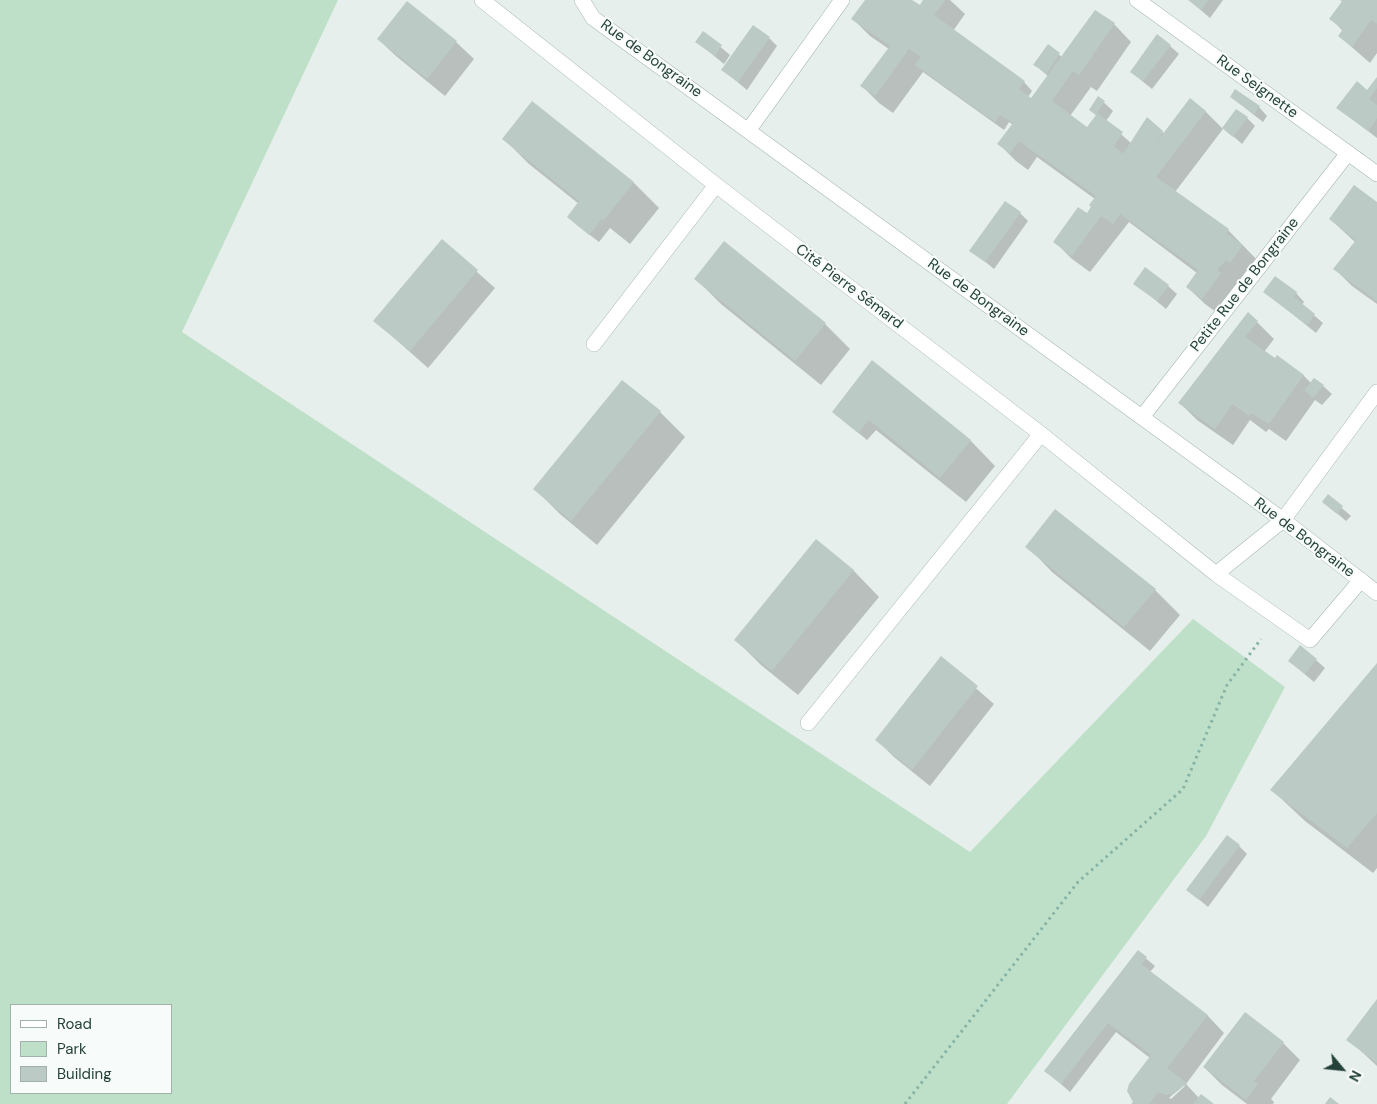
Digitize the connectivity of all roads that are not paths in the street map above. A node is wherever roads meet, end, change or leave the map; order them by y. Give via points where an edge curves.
1 (482, 0) edge
2 (582, 0) edge
3 (842, 0) edge
4 (1137, 0) edge
5 (748, 131) junction
6 (1348, 153) junction
7 (1377, 174) edge
8 (716, 185) junction
9 (594, 344) dead end
10 (1377, 392) edge
11 (1142, 417) junction
12 (1041, 434) junction
13 (1283, 520) junction
14 (1216, 574) junction
15 (1361, 580) junction
16 (1377, 593) edge
17 (808, 723) dead end

1 - 8 street, Cité Pierre Sémard
2 - 5 street, Rue de Bongraine via 594,18
3 - 5 street
4 - 6 street, Rue Seignette
5 - 11 street, Rue de Bongraine
6 - 7 street, Rue Seignette
6 - 11 street, Petite Rue de Bongraine
8 - 9 street
8 - 12 street, Cité Pierre Sémard
10 - 13 street
11 - 13 street, Rue de Bongraine
12 - 14 street, Cité Pierre Sémard
12 - 17 street
13 - 14 street
13 - 15 street, Rue de Bongraine
14 - 15 street, Cité Pierre Sémard via 1310,640
15 - 16 street, Rue de Bongraine

